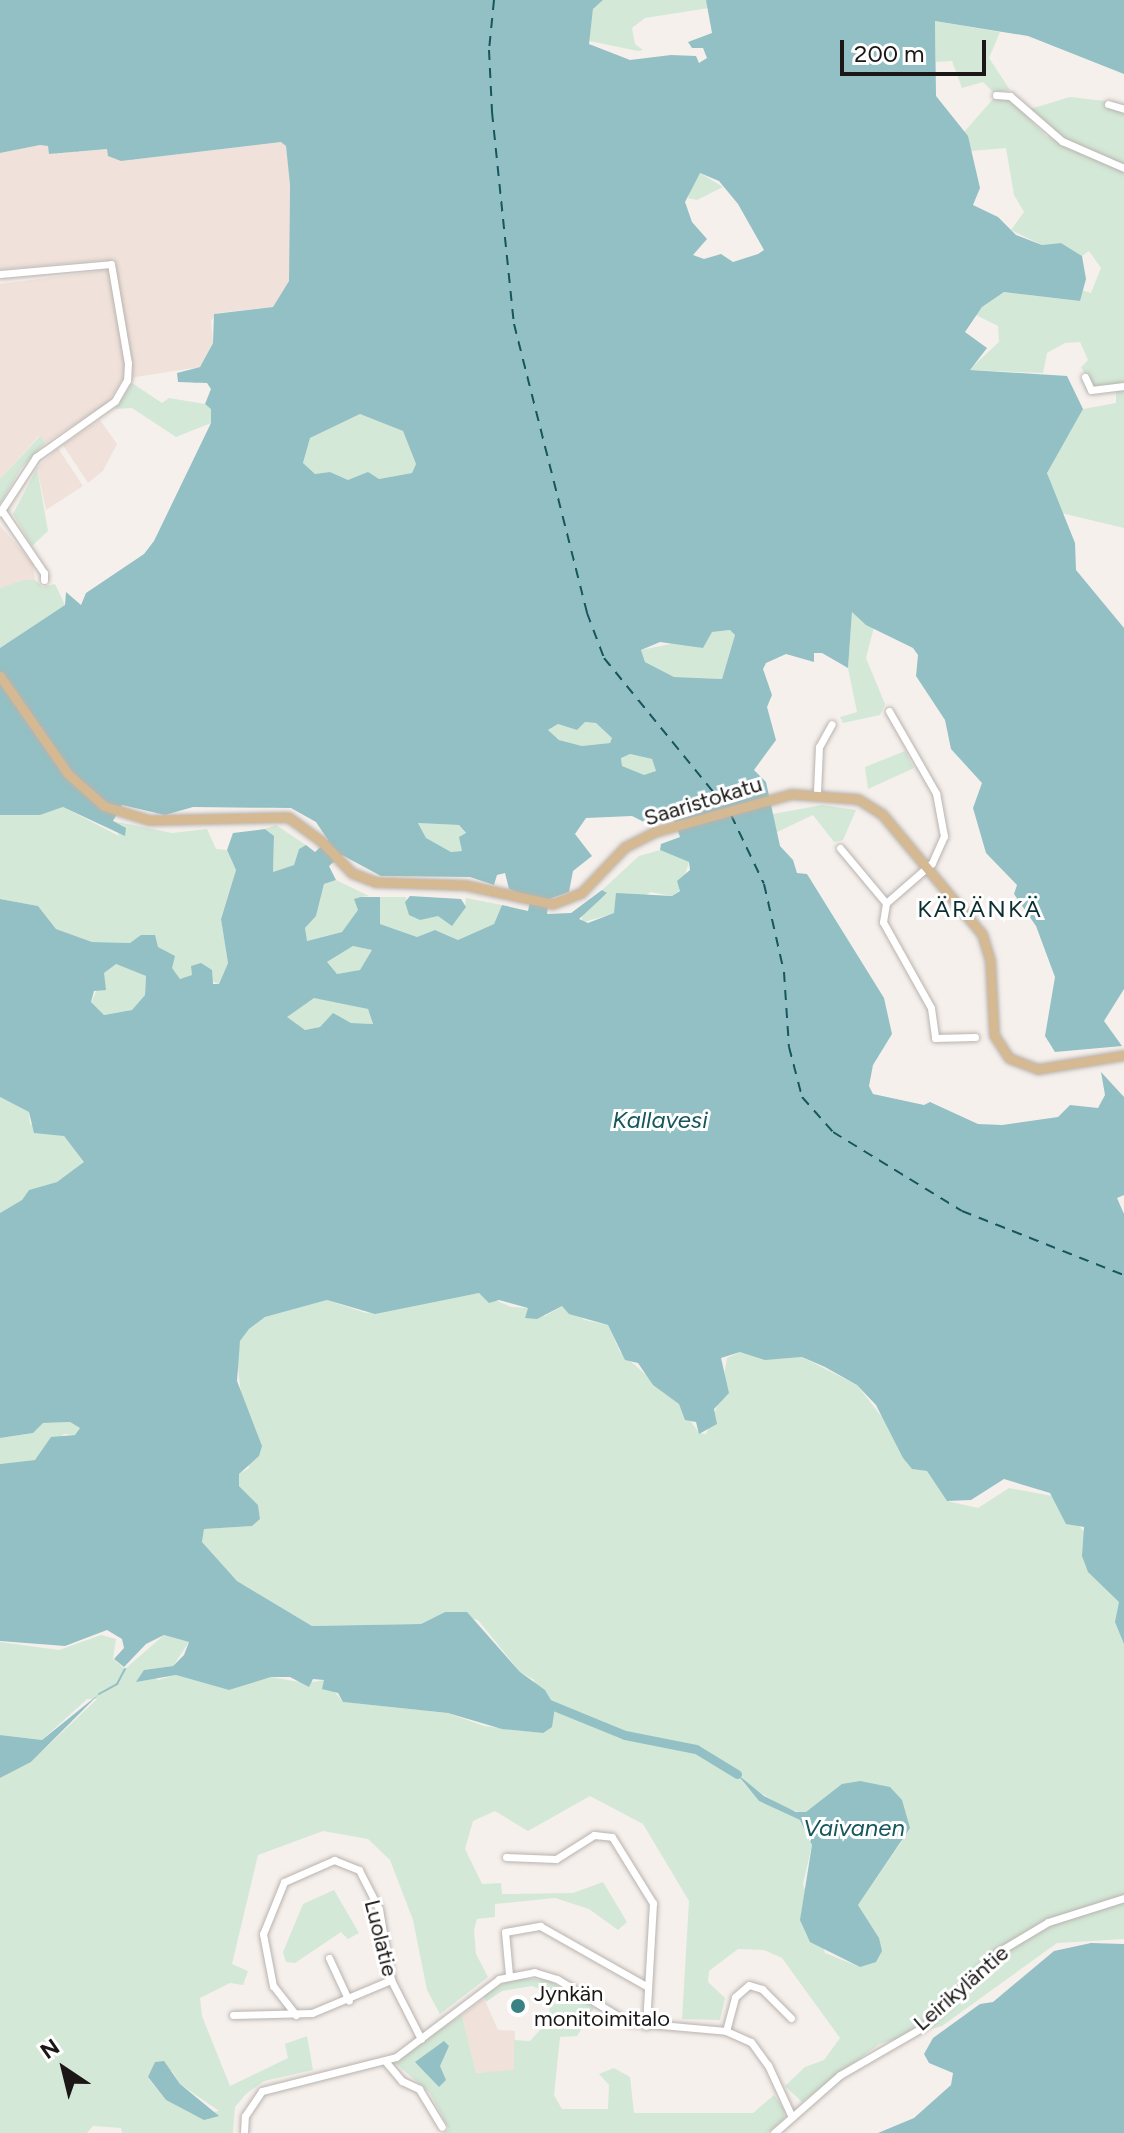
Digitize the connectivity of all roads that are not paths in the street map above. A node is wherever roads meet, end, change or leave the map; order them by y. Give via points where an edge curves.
1 (996, 95) dead end
2 (1108, 104) dead end
3 (1124, 109) edge
4 (1124, 168) edge
5 (0, 274) edge
6 (1085, 377) dead end
7 (1124, 386) edge
8 (1, 511) edge
9 (44, 580) dead end
10 (0, 676) edge
11 (889, 711) dead end
12 (832, 724) dead end
13 (817, 792) junction
14 (840, 848) dead end
15 (928, 867) junction
16 (886, 903) junction
17 (975, 1037) dead end
18 (1124, 1055) edge
19 (506, 1857) dead end
20 (1124, 1898) edge
21 (329, 1958) dead end
22 (509, 1975) junction
23 (391, 1980) junction
24 (648, 1987) junction
25 (349, 2001) junction
26 (233, 2015) dead end
27 (296, 2015) junction
28 (791, 2018) dead end
29 (646, 2026) junction
30 (726, 2031) junction
31 (421, 2039) junction
32 (386, 2062) junction
33 (791, 2115) junction
34 (442, 2127) dead end
35 (244, 2133) edge
36 (774, 2133) edge

1 - 4 street via 1007,94 1057,138
2 - 3 street
5 - 8 street via 111,264 128,363 127,380 115,401 36,457
6 - 7 street via 1091,390
8 - 9 street
10 - 13 main road, Saaristokatu via 78,786 122,815 178,820 276,815 301,823 341,865 376,882 465,885 552,904 581,893 625,847 654,832 791,794
11 - 15 street via 936,793 943,845
12 - 13 street via 819,747
13 - 15 main road, Saaristokatu via 870,804
14 - 16 street
15 - 16 street
15 - 18 main road, Saaristokatu via 982,934 990,960 994,1035 1009,1058 1038,1069
16 - 17 street via 886,934 924,993 935,1038
19 - 24 street via 556,1859 594,1835 612,1837 653,1903
20 - 33 street, Leirikyläntie via 1048,1922 998,1952 923,2027 870,2055
21 - 25 street
22 - 24 street via 505,1932 540,1926
22 - 29 street via 545,1974 628,2022
22 - 31 street
23 - 25 street
23 - 27 street, Luolatie via 379,1909 366,1882 354,1867 327,1860 284,1882 263,1934 273,1986
23 - 31 street, Luolatie
24 - 29 street
25 - 27 street
26 - 27 street
28 - 30 street via 762,1989 749,1985 735,1997
29 - 30 street
30 - 33 street via 751,2042 760,2053
31 - 32 street
32 - 34 street via 428,2100
32 - 35 street via 262,2091 245,2116
33 - 36 street, Leirikyläntie

